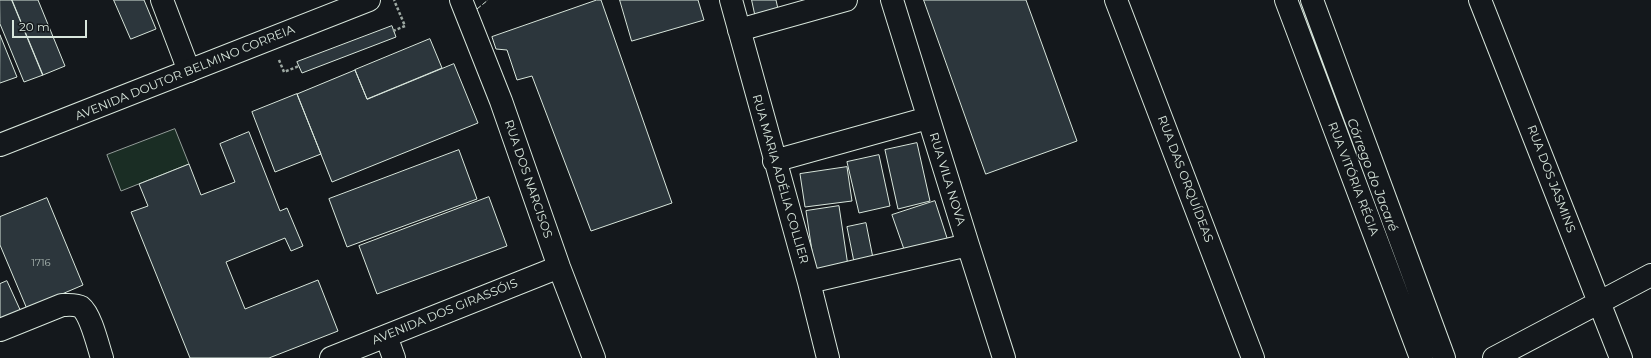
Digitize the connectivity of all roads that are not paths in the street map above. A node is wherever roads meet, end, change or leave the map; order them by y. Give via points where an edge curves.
1 (162, 0) edge
2 (369, 0) edge
3 (461, 0) edge
4 (731, 0) edge
5 (846, 0) edge
6 (892, 0) edge
7 (1116, 0) edge
8 (1286, 0) edge
9 (1312, 0) edge
10 (1480, 0) edge
11 (739, 30) junction
12 (188, 71) junction
13 (928, 118) junction
14 (0, 145) edge
15 (774, 161) junction
16 (968, 245) junction
17 (559, 267) junction
18 (1651, 276) edge
19 (809, 282) junction
20 (1599, 303) junction
21 (0, 330) edge
22 (386, 336) junction
23 (102, 358) edge
24 (331, 358) edge
25 (394, 358) edge
26 (594, 358) edge
27 (828, 358) edge
28 (1004, 358) edge
29 (1253, 358) edge
30 (1421, 358) edge
31 (1444, 358) edge
32 (1494, 358) edge
33 (1620, 358) edge

1 - 12 street
2 - 12 street, AVENIDA DOUTOR BELMINO CORREIA
3 - 17 street, RUA DOS NARCISOS via 501,101
4 - 11 street, RUA MARIA ADÉLIA COLLIER
5 - 11 street
6 - 13 street, RUA VILA NOVA
7 - 29 street, RUA DAS ORQUÍDEAS
8 - 30 street, RUA VITÓRIA RÉGIA
9 - 31 street, RUA VITÓRIA RÉGIA
10 - 20 street, RUA DOS JASMINS
11 - 15 street, RUA MARIA ADÉLIA COLLIER
12 - 14 street, AVENIDA DOUTOR BELMINO CORREIA
13 - 15 street
13 - 16 street, RUA VILA NOVA
15 - 19 street, RUA MARIA ADÉLIA COLLIER
16 - 19 street
16 - 28 street, RUA VILA NOVA
17 - 22 street, AVENIDA DOS GIRASSÓIS
17 - 26 street, RUA DOS NARCISOS
18 - 20 street
19 - 27 street, RUA MARIA ADÉLIA COLLIER
20 - 32 street
20 - 33 street, RUA DOS JASMINS
21 - 23 street via 62,305 71,304 80,307 86,313
22 - 24 street, AVENIDA DOS GIRASSÓIS
22 - 25 street

